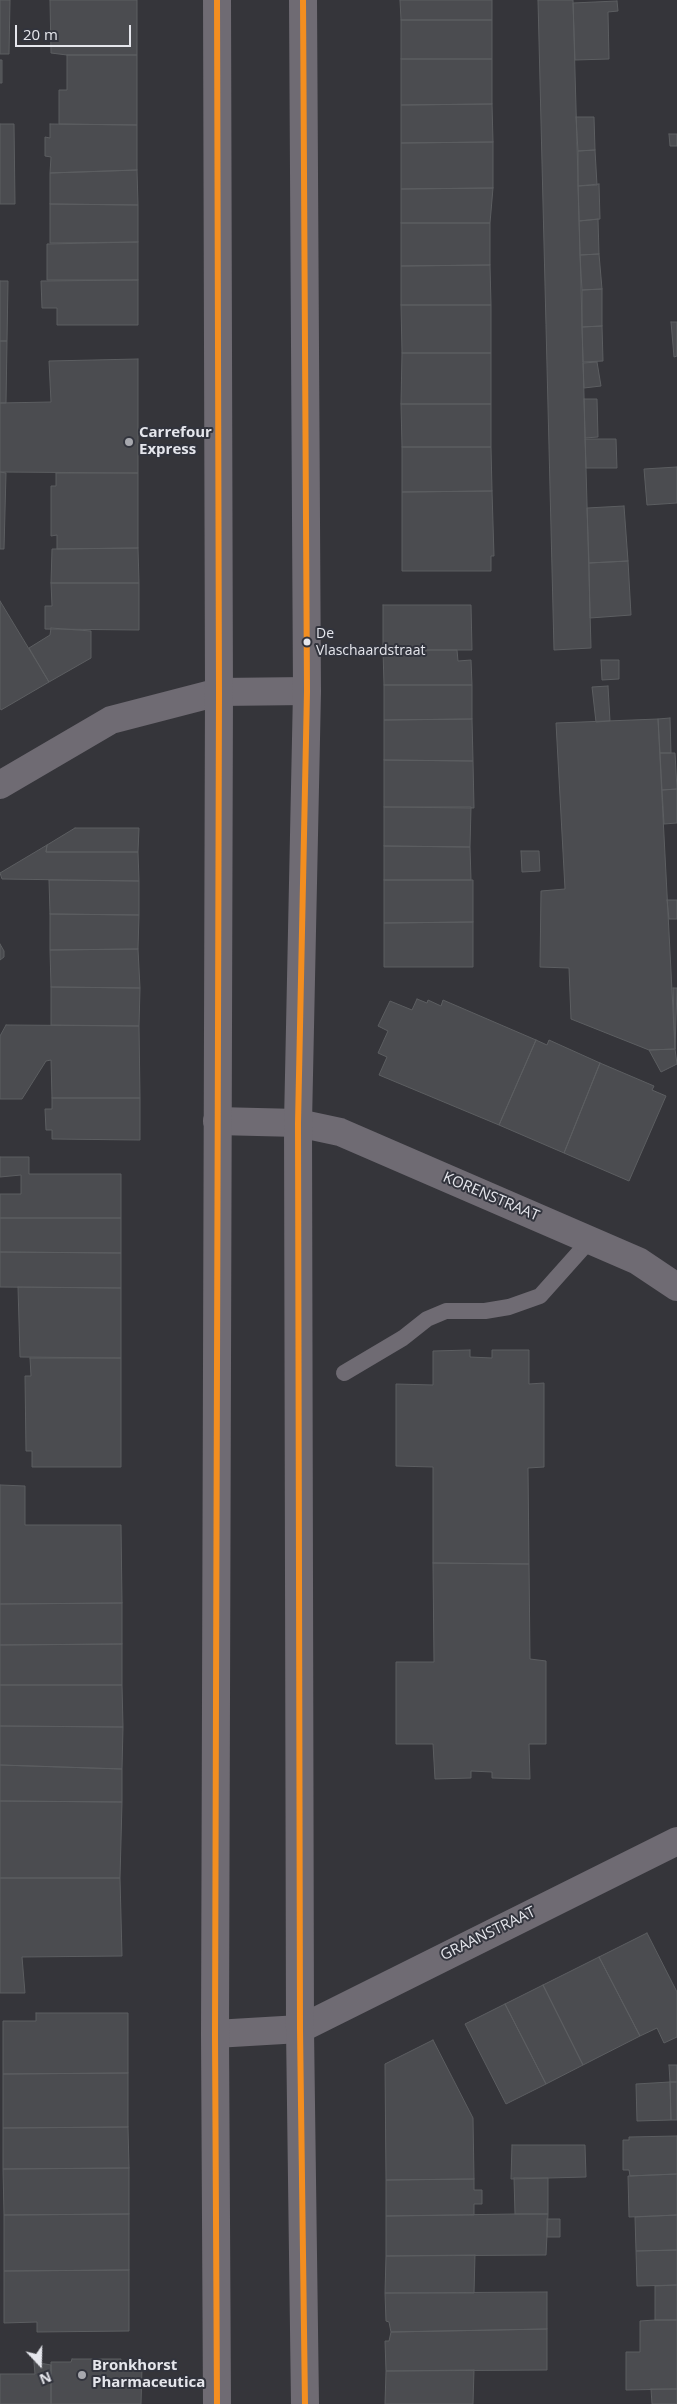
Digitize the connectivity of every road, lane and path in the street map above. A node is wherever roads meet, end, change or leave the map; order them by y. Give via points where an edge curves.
1 (217, 0) edge
2 (303, 0) edge
3 (307, 691) junction
4 (219, 692) junction
5 (0, 785) edge
6 (217, 1121) junction
7 (298, 1123) junction
8 (590, 1240) junction
9 (677, 1286) edge
10 (344, 1373) dead end
11 (677, 1841) edge
12 (300, 2029) junction
13 (215, 2034) junction
14 (217, 2404) edge
15 (305, 2404) edge

1 - 4 street
2 - 3 street
3 - 4 street
3 - 7 street
4 - 5 street via 112,720
4 - 6 street
6 - 7 street, KORENSTRAAT
6 - 13 street
7 - 8 street, KORENSTRAAT via 340,1132
7 - 12 street
8 - 9 street, KORENSTRAAT via 638,1261
8 - 10 lane via 540,1296 510,1307 446,1312 427,1319 403,1338
11 - 12 street, GRAANSTRAAT
12 - 13 street
12 - 15 street
13 - 14 street

